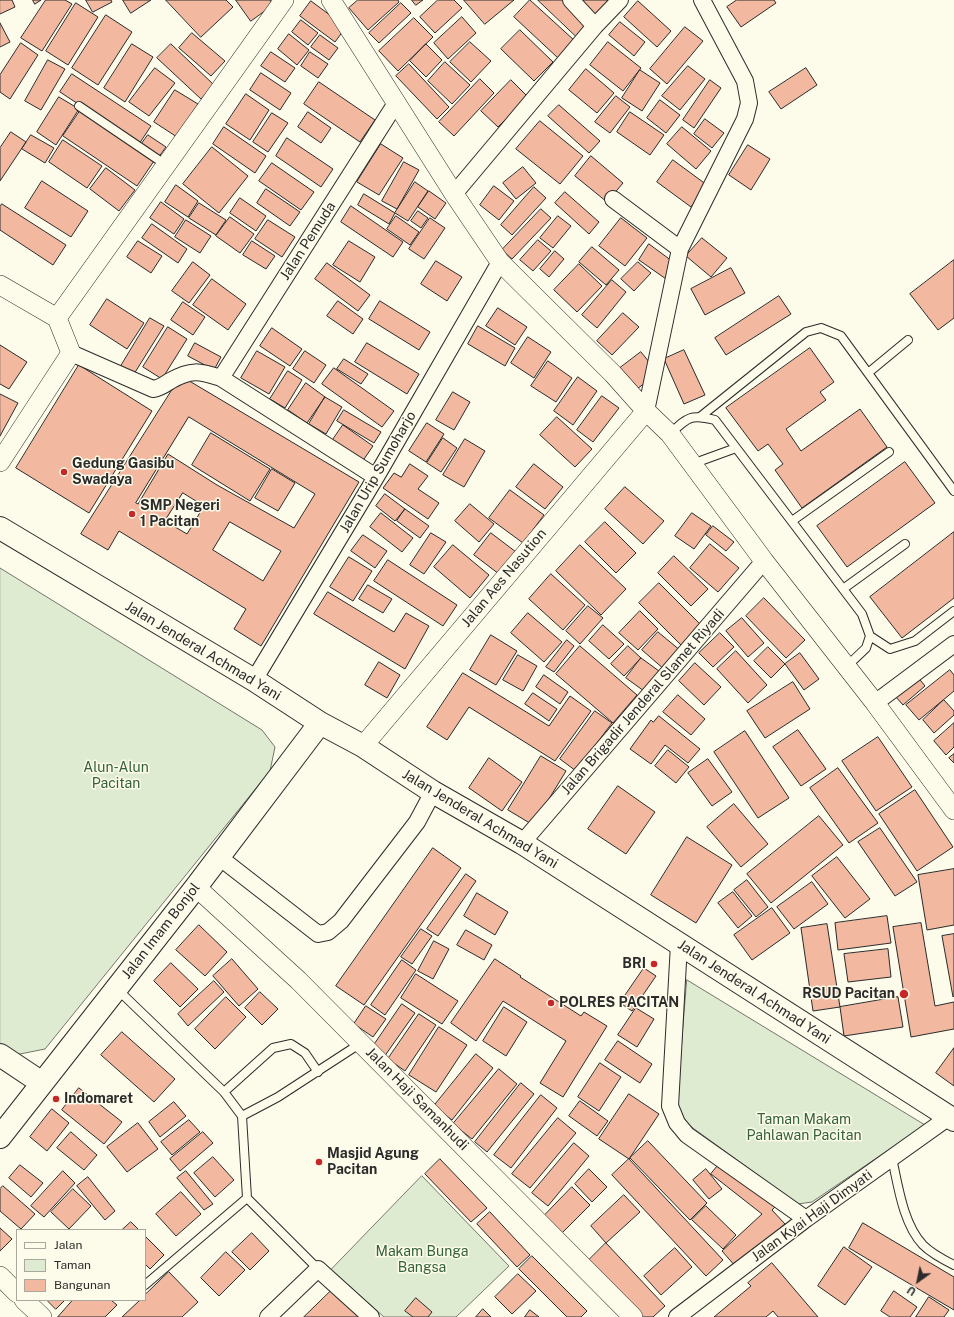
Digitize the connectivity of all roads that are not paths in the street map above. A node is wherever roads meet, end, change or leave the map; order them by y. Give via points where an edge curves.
1 (284, 0) edge
2 (331, 0) edge
3 (571, 0) edge
4 (620, 0) edge
5 (702, 0) edge
6 (595, 26) junction
7 (396, 103) junction
8 (79, 106) dead end
9 (166, 165) junction
10 (454, 194) junction
11 (613, 199) dead end
12 (680, 249) junction
13 (500, 262) junction
14 (0, 285) edge
15 (57, 318) junction
16 (908, 340) dead end
17 (70, 353) junction
18 (868, 373) junction
19 (221, 378) junction
20 (646, 411) junction
21 (700, 417) junction
22 (670, 434) junction
23 (736, 448) junction
24 (889, 452) dead end
25 (0, 462) edge
26 (692, 464) junction
27 (376, 477) junction
28 (954, 491) edge
29 (792, 521) junction
30 (0, 528) edge
31 (905, 544) dead end
32 (764, 561) junction
33 (843, 588) junction
34 (954, 610) edge
35 (870, 636) junction
36 (954, 644) edge
37 (846, 667) junction
38 (254, 680) junction
39 (874, 703) junction
40 (320, 723) junction
41 (363, 746) junction
42 (434, 792) junction
43 (954, 810) edge
44 (522, 843) junction
45 (219, 857) junction
46 (196, 887) junction
47 (679, 944) junction
48 (116, 989) junction
49 (361, 1043) junction
50 (0, 1055) edge
51 (318, 1072) junction
52 (42, 1083) junction
53 (224, 1092) junction
54 (242, 1116) junction
55 (951, 1118) edge
56 (0, 1137) edge
57 (892, 1158) junction
58 (247, 1198) junction
59 (806, 1219) junction
60 (954, 1265) edge
61 (318, 1269) junction
62 (0, 1276) edge
63 (146, 1284) edge
64 (16, 1292) edge
65 (25, 1301) edge
66 (42, 1317) edge
67 (268, 1317) edge
68 (371, 1317) edge
69 (633, 1317) edge
70 (677, 1317) edge

1 - 9 street
2 - 7 street
3 - 6 street
4 - 6 street
5 - 12 street via 745,81 749,103 745,119
6 - 10 street
7 - 10 street
7 - 19 street, Jalan Pemuda
8 - 9 lane
9 - 15 street
10 - 13 street
11 - 12 street
12 - 20 street
13 - 20 street via 613,374
13 - 27 street, Jalan Urip Sumoharjo
14 - 15 street
15 - 17 street
16 - 18 lane
17 - 19 street via 153,389 179,376 194,372
17 - 25 street
18 - 21 lane via 841,336 821,328 806,332
18 - 28 lane
19 - 27 street
20 - 22 street
20 - 41 street, Jalan Aes Nasution
21 - 22 lane via 687,419
21 - 23 lane via 715,420
22 - 26 street
23 - 26 lane
23 - 29 lane
24 - 29 lane
26 - 32 street
27 - 38 street, Jalan Urip Sumoharjo
29 - 33 lane
30 - 38 main road, Jalan Jenderal Achmad Yani
31 - 33 lane
32 - 37 street
32 - 44 street, Jalan Brigadir Jenderal Slamet Riyadi
33 - 35 lane via 862,614
34 - 35 lane via 915,641 890,649
35 - 37 lane via 866,648
36 - 39 street
37 - 39 street
38 - 40 main road, Jalan Jenderal Achmad Yani
39 - 43 street
40 - 41 main road, Jalan Jenderal Achmad Yani
40 - 45 main road, Jalan Imam Bonjol
41 - 42 main road, Jalan Jenderal Achmad Yani
42 - 44 main road, Jalan Jenderal Achmad Yani
42 - 45 street via 417,822 341,921 328,932 318,934
44 - 47 main road, Jalan Jenderal Achmad Yani
45 - 46 main road, Jalan Imam Bonjol
46 - 48 main road, Jalan Imam Bonjol
46 - 49 street, Jalan Haji Samanhudi via 298,980
47 - 55 main road, Jalan Jenderal Achmad Yani
47 - 59 street via 670,1106 677,1123 687,1135
48 - 52 main road, Jalan Imam Bonjol
48 - 53 lane
49 - 51 lane
49 - 69 street, Jalan Haji Samanhudi
50 - 52 main road
51 - 53 lane via 305,1054 291,1044 285,1045 274,1048
51 - 54 lane
52 - 56 main road, Jalan Imam Bonjol
53 - 54 lane
54 - 58 lane
55 - 57 street, Jalan Kyai Haji Dimyati
57 - 59 street, Jalan Kyai Haji Dimyati
57 - 60 lane via 902,1204 914,1233 923,1245
58 - 61 lane
58 - 63 lane
59 - 70 street, Jalan Kyai Haji Dimyati
61 - 67 street
61 - 68 street
62 - 64 street
65 - 66 street

